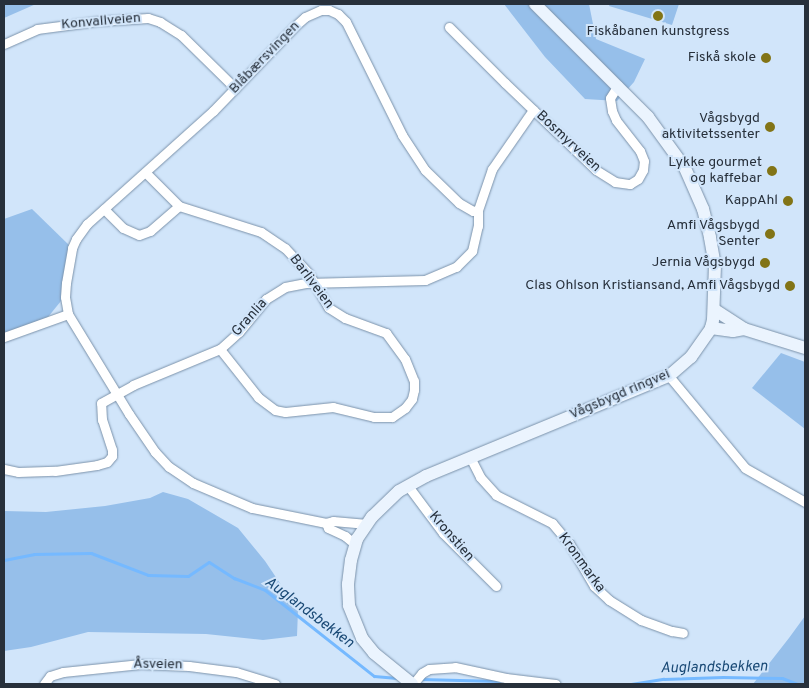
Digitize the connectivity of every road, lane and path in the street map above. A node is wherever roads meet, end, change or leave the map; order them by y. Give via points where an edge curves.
1 (535, 4) edge
2 (449, 27) dead end
3 (4, 44) edge
4 (618, 85) junction
5 (235, 88) junction
6 (533, 110) junction
7 (146, 173) junction
8 (179, 206) junction
9 (104, 209) junction
10 (478, 210) junction
11 (314, 282) junction
12 (715, 310) junction
13 (68, 314) junction
14 (711, 328) junction
15 (744, 329) junction
16 (4, 337) edge
17 (805, 348) edge
18 (220, 349) junction
19 (669, 376) junction
20 (116, 394) junction
21 (470, 457) junction
22 (4, 469) edge
23 (408, 486) junction
24 (805, 502) edge
25 (326, 523) junction
26 (367, 524) junction
27 (355, 544) junction
28 (496, 586) dead end
29 (683, 632) dead end
30 (44, 684) edge
31 (275, 684) edge
32 (412, 684) edge
33 (556, 684) edge

1 - 4 street, Vågsbygd ringvei
2 - 6 street, Bosmyrveien
3 - 5 street, Konvallveien via 37,29 148,18 181,35
4 - 6 street, Bosmyrveien via 610,98 612,111 644,161 638,179 630,184 615,182 596,170
4 - 12 street, Vågsbygd ringvei via 667,140 691,180 710,237 715,266
5 - 7 street, Blåbærsvingen
5 - 10 street, Blåbærsvingen via 305,17 321,10 338,14 353,33 416,159 459,204
6 - 10 street, Granlia via 492,169
7 - 8 street, Barliveien
7 - 9 street, Blåbærsvingen
8 - 9 street via 150,231 136,235 123,228
8 - 11 street, Barliveien via 261,232 285,248
9 - 13 street, Blåbærsvingen via 81,230 72,248 65,297
10 - 11 street, Granlia via 472,250 449,271 425,280
11 - 18 street, Granlia via 276,292
11 - 18 street, Barliveien via 336,314 386,333 399,349 410,370 414,390 412,399 398,414 374,418 333,407 285,412 275,410 258,397
12 - 14 street, Vågsbygd ringvei
12 - 15 street
13 - 16 street
13 - 20 street, Blåbærsvingen
14 - 15 street
14 - 19 street, Vågsbygd ringvei via 691,357
15 - 17 street
18 - 20 street, Granlia
19 - 21 street, Vågsbygd ringvei
19 - 24 street via 745,468
20 - 22 street, Granlia via 101,404 102,420 112,450 107,462 49,471
20 - 25 street, Blåbærsvingen via 155,452 183,478 252,508
21 - 23 street, Vågsbygd ringvei
21 - 29 street, Kronmarka via 480,477 496,495 552,523 569,543 594,586 609,600 641,620
23 - 26 street, Vågsbygd ringvei via 388,500
23 - 28 street, Kronstien via 443,532
25 - 26 street, Blåbærsvingen
25 - 27 street, Blåbærsvingen via 328,528
26 - 27 street, Vågsbygd ringvei
27 - 32 street, Vågsbygd ringvei via 348,584 350,605 358,630 374,653
30 - 31 street, Åsveien via 50,676 63,672 142,664 236,672
32 - 33 street via 429,669 455,667

